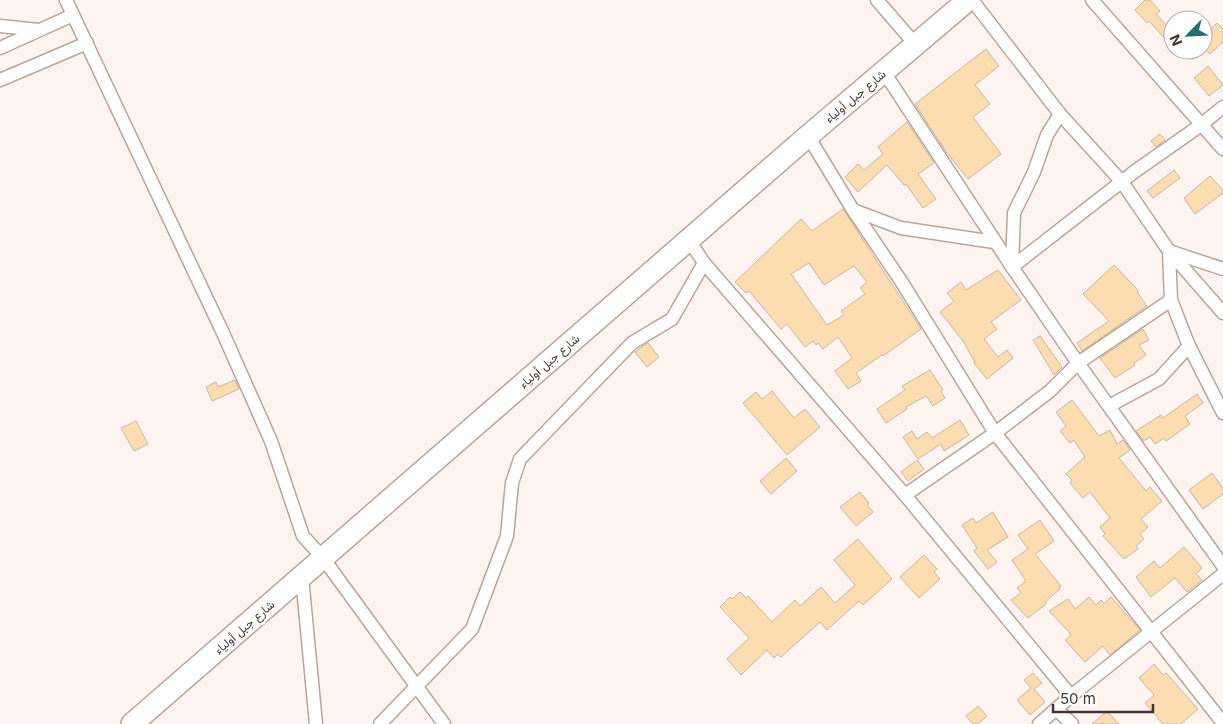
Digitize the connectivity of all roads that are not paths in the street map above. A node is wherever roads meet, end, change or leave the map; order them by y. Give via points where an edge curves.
1 (66, 0) edge
2 (877, 0) edge
3 (968, 0) edge
4 (972, 0) edge
5 (1092, 0) edge
6 (73, 15) junction
7 (0, 26) edge
8 (41, 30) junction
9 (86, 43) junction
10 (916, 44) junction
11 (0, 48) edge
12 (884, 72) junction
13 (0, 80) edge
14 (1223, 107) edge
15 (1060, 114) junction
16 (1201, 125) junction
17 (808, 136) junction
18 (1223, 149) edge
19 (1122, 182) junction
20 (852, 210) junction
21 (689, 240) junction
22 (994, 242) junction
23 (1169, 251) junction
24 (704, 263) junction
25 (1012, 267) junction
26 (1223, 269) edge
27 (1171, 300) junction
28 (1223, 313) edge
29 (1189, 346) junction
30 (1078, 363) junction
31 (1109, 406) junction
32 (1223, 413) edge
33 (994, 434) junction
34 (905, 495) junction
35 (322, 558) junction
36 (1223, 566) edge
37 (1223, 574) edge
38 (302, 577) junction
39 (1151, 632) junction
40 (418, 686) junction
41 (1071, 696) junction
42 (1056, 709) junction
43 (1223, 723) edge
44 (132, 724) edge
45 (316, 724) edge
46 (380, 724) edge
47 (444, 724) edge
48 (1039, 724) edge
49 (1072, 724) edge

1 - 6 street
2 - 10 street
3 - 10 highway, شارع جبل أولياء
4 - 15 street
5 - 16 street
6 - 8 street
6 - 9 street
7 - 8 street
8 - 11 street
9 - 13 street
9 - 35 street via 231,351 270,441 303,536
10 - 12 highway, شارع جبل أولياء
12 - 17 highway, شارع جبل أولياء
12 - 22 street
14 - 16 street
15 - 19 street
15 - 25 street via 1014,213
16 - 18 street
16 - 19 street
17 - 20 street
17 - 21 highway, شارع جبل أولياء
19 - 23 street
19 - 25 street
20 - 22 street via 902,228
20 - 33 street via 901,281
21 - 24 street
21 - 35 highway, شارع جبل أولياء
22 - 25 street
23 - 26 street
23 - 27 street
23 - 28 street
24 - 34 street
24 - 40 street via 672,319 632,343 520,459 512,483 507,536 472,629
25 - 30 street
27 - 29 street
27 - 30 street
29 - 31 street via 1159,380
29 - 32 street
30 - 31 street
30 - 33 street via 1050,391
31 - 36 street
33 - 34 street
33 - 39 street
34 - 41 street
35 - 38 highway, شارع جبل أولياء
35 - 40 street
37 - 39 street
38 - 44 highway, شارع جبل أولياء
38 - 45 street
39 - 41 street
39 - 43 street
40 - 46 street
40 - 47 street
41 - 42 street
42 - 48 street
42 - 49 street

